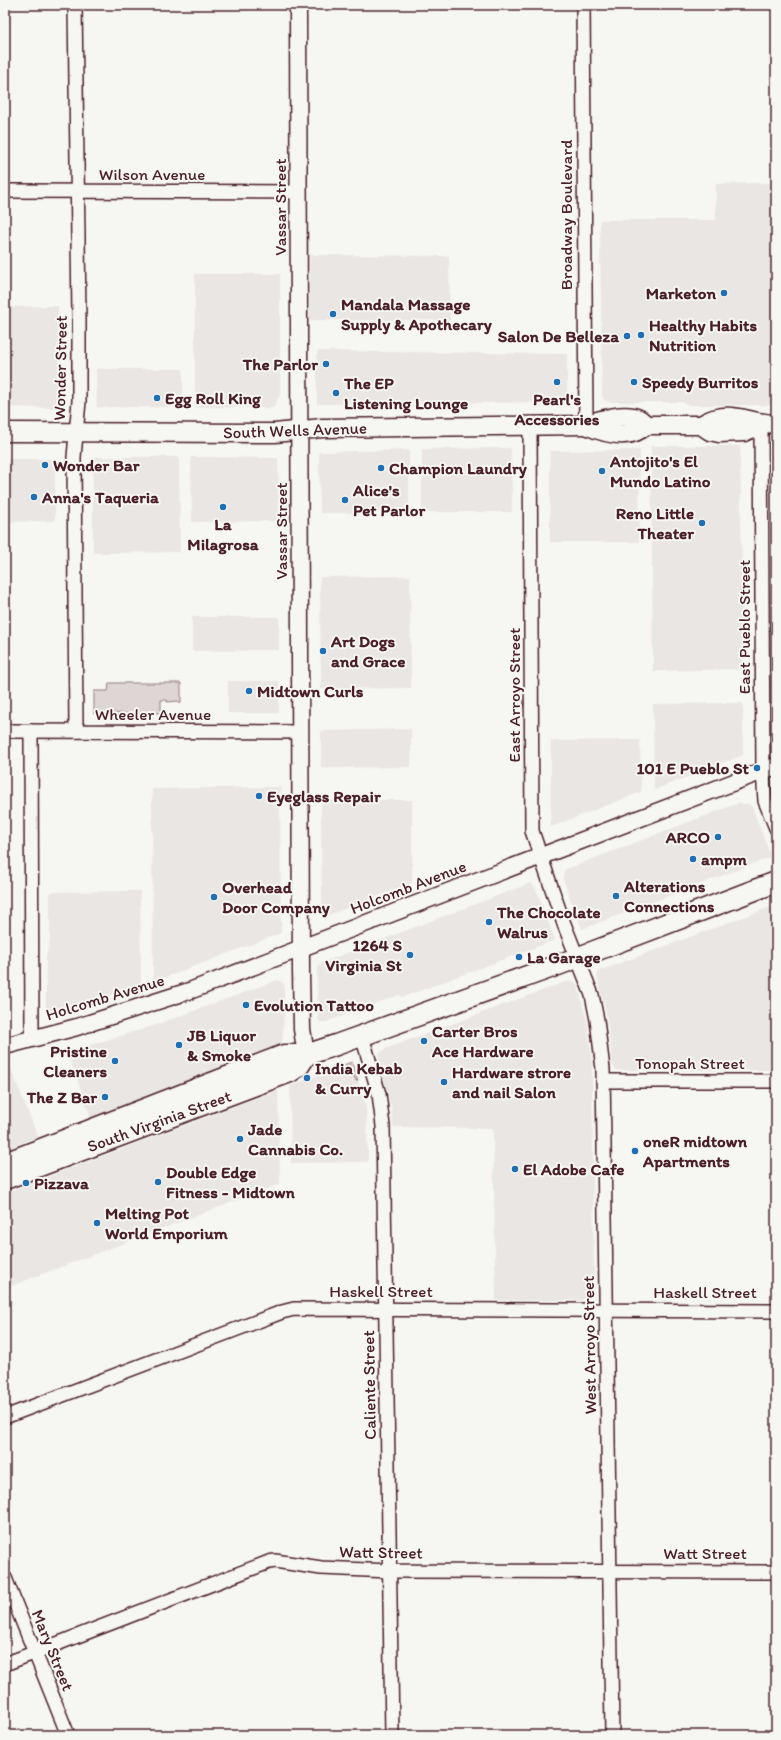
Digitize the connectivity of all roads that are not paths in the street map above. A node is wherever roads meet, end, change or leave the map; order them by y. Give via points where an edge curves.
1 (75, 5) edge
2 (298, 5) edge
3 (583, 5) edge
4 (5, 191) edge
5 (77, 191) junction
6 (299, 192) junction
7 (769, 424) edge
8 (530, 425) junction
9 (586, 425) junction
10 (299, 430) junction
11 (5, 432) edge
12 (77, 432) junction
13 (5, 731) edge
14 (31, 731) junction
15 (76, 731) junction
16 (301, 732) junction
17 (770, 768) edge
18 (776, 828) edge
19 (541, 856) junction
20 (776, 882) edge
21 (301, 948) junction
22 (578, 957) junction
23 (362, 1036) junction
24 (32, 1040) junction
25 (5, 1046) edge
26 (306, 1056) junction
27 (603, 1081) junction
28 (776, 1081) edge
29 (5, 1163) edge
30 (5, 1179) edge
31 (385, 1309) junction
32 (606, 1310) junction
33 (776, 1311) edge
34 (5, 1417) edge
35 (390, 1571) junction
36 (610, 1571) junction
37 (776, 1572) edge
38 (5, 1578) edge
39 (35, 1653) junction
40 (5, 1664) edge
41 (68, 1735) edge
42 (392, 1735) edge
43 (612, 1735) edge

1 - 5 street, Wonder Street
2 - 6 street, Vassar Street
3 - 9 street, Broadway Boulevard
4 - 5 street, Wilson Avenue
5 - 6 street, Wilson Avenue
5 - 12 street, Wonder Street
6 - 10 street, Vassar Street
7 - 9 main road, South Wells Avenue via 741,417 718,417 701,425 646,425 632,417 610,417
7 - 17 street, East Pueblo Street
8 - 9 main road, South Wells Avenue
8 - 10 main road, South Wells Avenue
8 - 19 street, East Arroyo Street via 532,831
10 - 12 main road, South Wells Avenue via 275,433
10 - 16 street, Vassar Street
11 - 12 main road, South Wells Avenue
12 - 15 street, Wonder Street via 74,457
13 - 14 street, Wheeler Avenue
14 - 15 street, Wheeler Avenue
14 - 24 street
15 - 16 street, Wheeler Avenue
16 - 21 street, Vassar Street
17 - 18 street, East Pueblo Street via 765,801
17 - 19 street, Holcomb Avenue
19 - 21 street, Holcomb Avenue
19 - 22 street, East Arroyo Street
20 - 22 main road, South Virginia Street
21 - 24 street, Holcomb Avenue via 192,990
21 - 26 street, Vassar Street via 302,1029
22 - 23 main road, South Virginia Street
22 - 27 street, West Arroyo Street via 592,995
23 - 26 main road, South Virginia Street
23 - 31 street, Caliente Street via 379,1094 383,1118
24 - 25 street, Holcomb Avenue
26 - 29 main road, South Virginia Street via 284,1056
26 - 30 main road, South Virginia Street via 299,1066 290,1072
27 - 28 street, Tonopah Street
27 - 32 street, West Arroyo Street
31 - 32 street, Haskell Street
31 - 34 street, Haskell Street via 287,1310
31 - 35 street, Caliente Street
32 - 33 street, Haskell Street
32 - 36 street, West Arroyo Street
35 - 36 street, Watt Street
35 - 39 street, Watt Street via 342,1570 282,1561 269,1562
35 - 42 street, Caliente Street
36 - 37 street, Watt Street
36 - 43 street, West Arroyo Street
38 - 39 street, Mary Street
39 - 40 street, Watt Street
39 - 41 street, Mary Street

